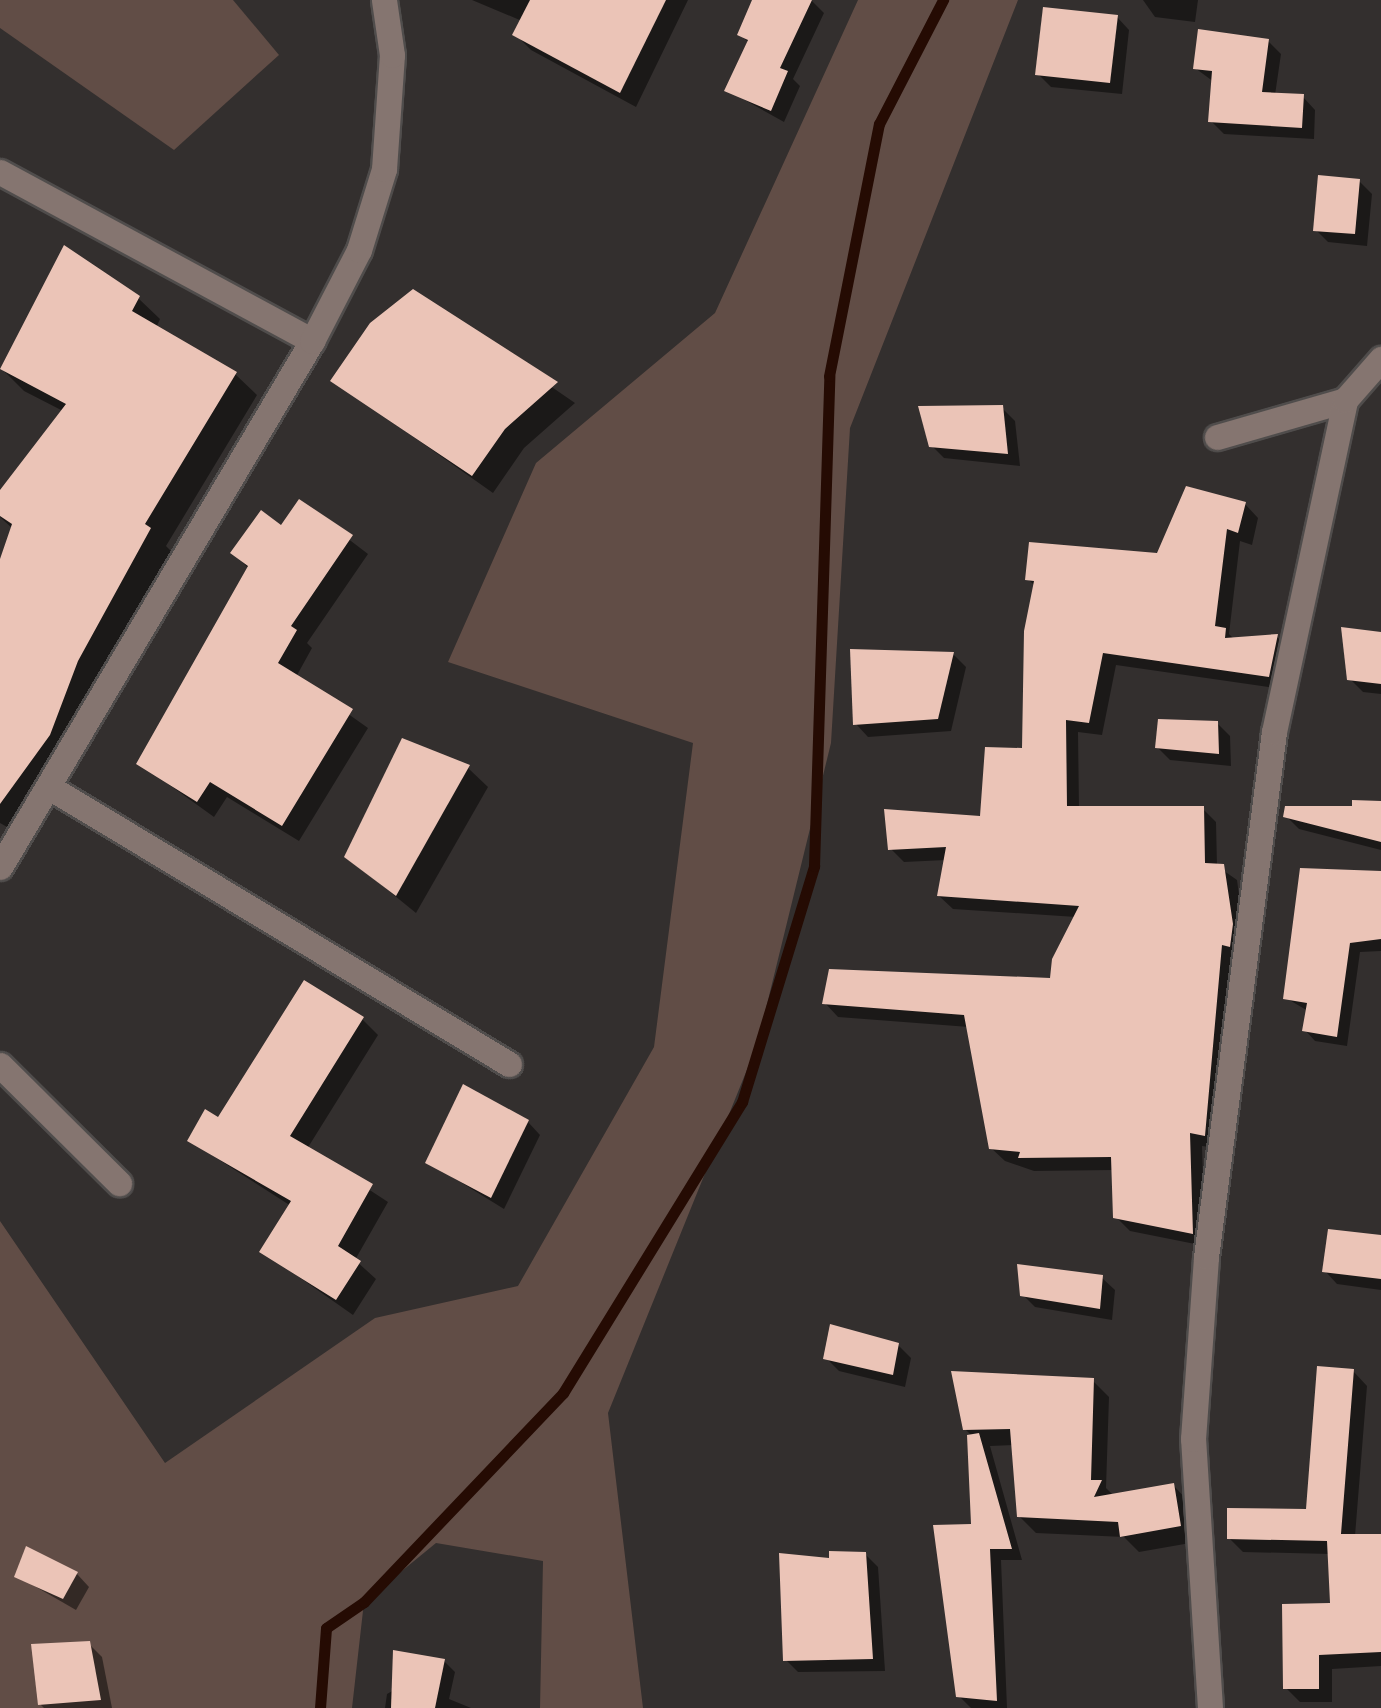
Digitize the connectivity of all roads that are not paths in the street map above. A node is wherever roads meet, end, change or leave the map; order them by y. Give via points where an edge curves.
1 (384, 0) edge
2 (0, 172) edge
3 (312, 341) junction
4 (1381, 359) edge
5 (1345, 400) junction
6 (1217, 437) dead end
7 (49, 788) junction
8 (0, 867) edge
9 (509, 1064) dead end
10 (0, 1065) edge
11 (120, 1183) dead end
12 (1210, 1708) edge

1 - 3 street via 392,56 384,169 359,250
2 - 3 street
3 - 7 street
4 - 5 street
5 - 6 street
5 - 12 street via 1274,732 1206,1257 1193,1439
7 - 8 street
7 - 9 street
10 - 11 street

